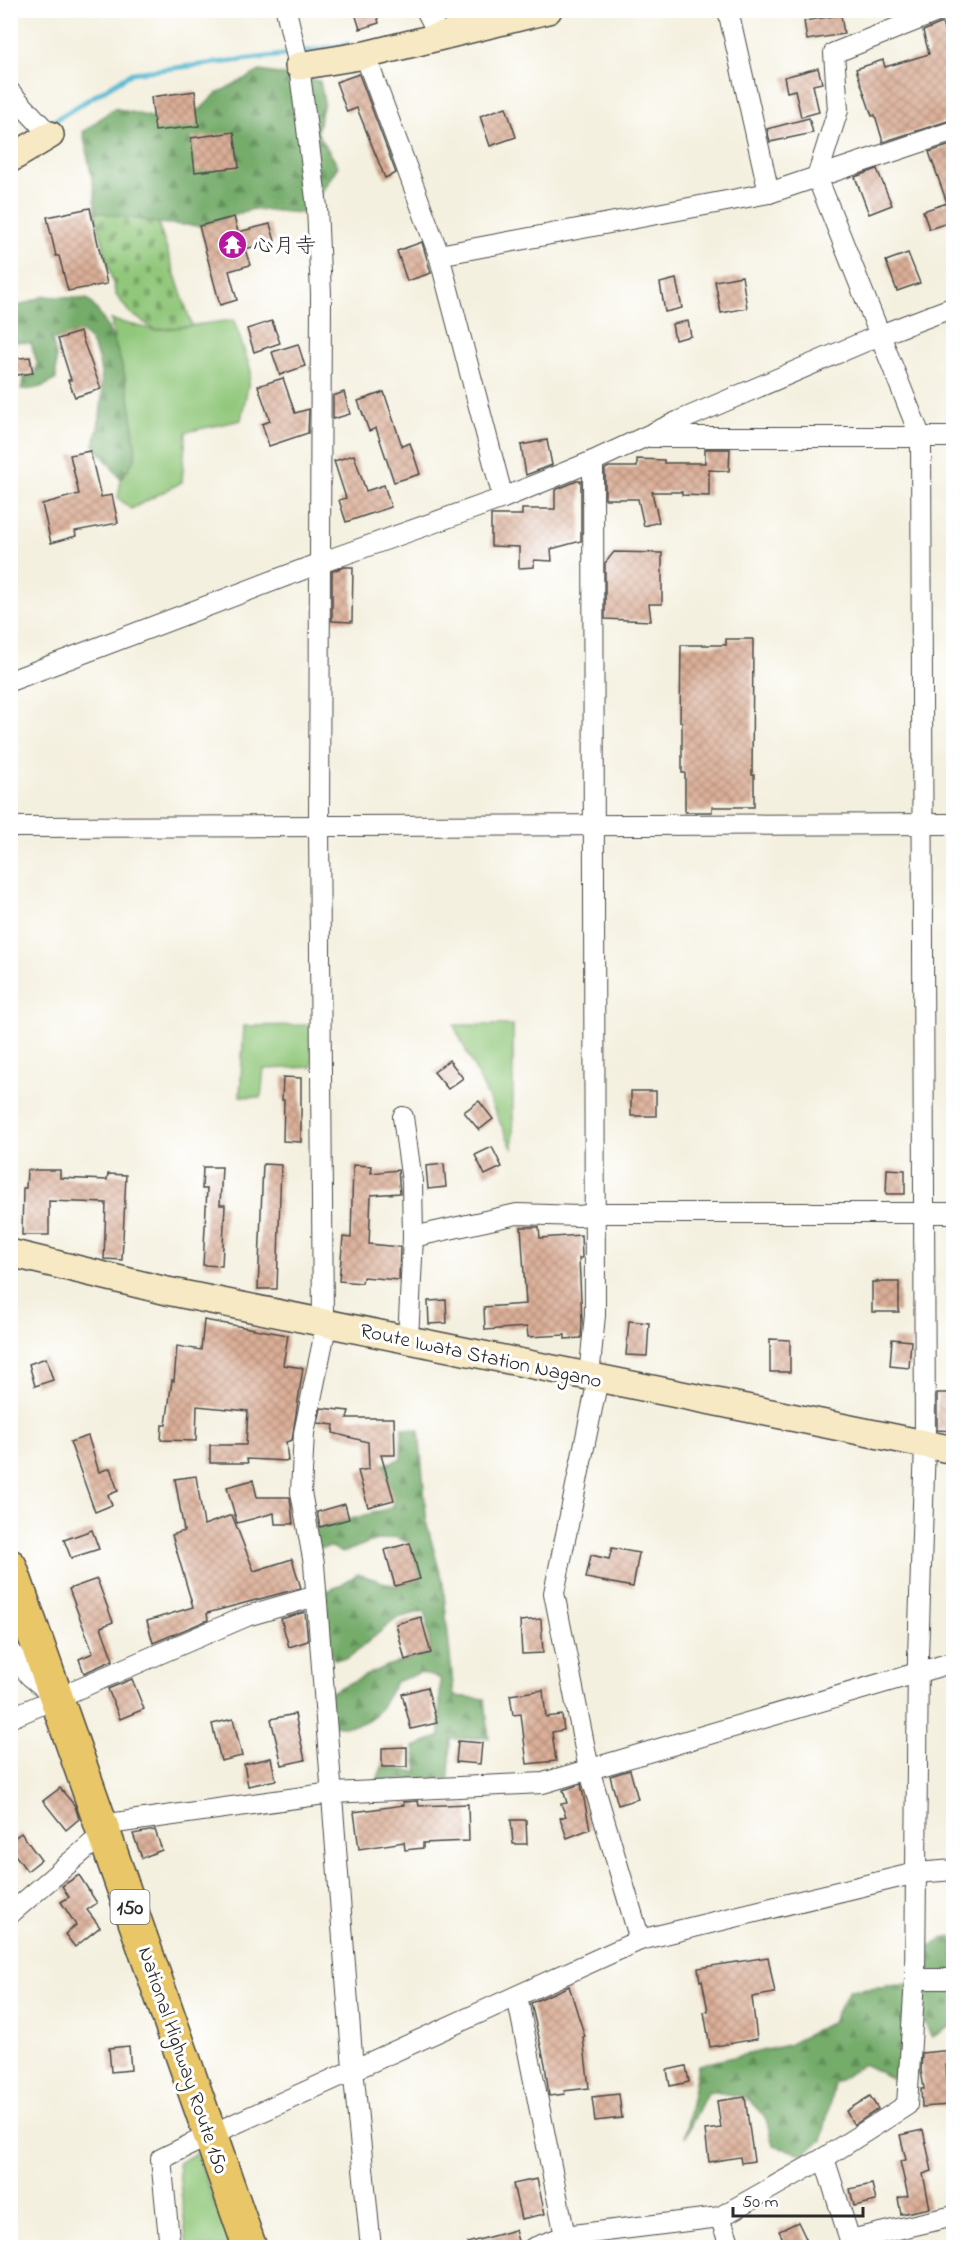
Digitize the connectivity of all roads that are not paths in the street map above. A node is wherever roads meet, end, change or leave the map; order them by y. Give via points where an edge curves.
1 (286, 10) edge
2 (426, 10) edge
3 (548, 10) edge
4 (728, 10) edge
5 (942, 10) edge
6 (440, 37) junction
7 (364, 55) junction
8 (299, 66) junction
9 (10, 92) edge
10 (954, 132) edge
11 (50, 135) joint
12 (10, 159) edge
13 (817, 177) junction
14 (769, 194) junction
15 (439, 255) junction
16 (954, 307) edge
17 (880, 335) junction
18 (641, 437) junction
19 (954, 437) edge
20 (921, 438) junction
21 (593, 461) junction
22 (503, 498) junction
23 (320, 563) junction
24 (10, 681) edge
25 (954, 824) edge
26 (592, 825) junction
27 (923, 825) junction
28 (319, 826) junction
29 (10, 827) edge
30 (403, 1117) dead end
31 (595, 1213) junction
32 (924, 1213) junction
33 (954, 1213) edge
34 (413, 1237) junction
35 (10, 1253) edge
36 (325, 1322) junction
37 (408, 1340) junction
38 (594, 1378) junction
39 (925, 1444) junction
40 (954, 1450) edge
41 (10, 1566) edge
42 (316, 1596) junction
43 (10, 1651) edge
44 (954, 1662) edge
45 (918, 1666) junction
46 (57, 1697) junction
47 (10, 1718) edge
48 (585, 1770) junction
49 (332, 1793) junction
50 (102, 1829) junction
51 (954, 1870) edge
52 (916, 1873) junction
53 (10, 1914) edge
54 (640, 1940) junction
55 (915, 1979) junction
56 (954, 1979) edge
57 (517, 1996) junction
58 (353, 2065) junction
59 (210, 2135) junction
60 (824, 2158) junction
61 (954, 2216) edge
62 (720, 2217) junction
63 (565, 2242) edge
64 (170, 2247) edge
65 (250, 2247) edge
66 (371, 2247) edge
67 (533, 2247) edge
68 (731, 2247) edge

1 - 8 street
2 - 6 street
3 - 6 main road
4 - 14 street
5 - 13 street via 834,53 838,110
6 - 7 main road
7 - 8 main road
7 - 15 street
8 - 23 street via 317,207 321,294
9 - 11 street
10 - 13 street
11 - 12 main road
13 - 14 street
13 - 17 street
14 - 15 street
15 - 22 street
16 - 17 street
17 - 18 street
17 - 20 street
18 - 20 street
18 - 21 street
19 - 20 street
20 - 27 street
21 - 22 street
21 - 26 street
22 - 23 street
23 - 24 street
23 - 28 street
25 - 27 street
26 - 27 street
26 - 28 street
26 - 31 street
27 - 32 street
28 - 29 street
28 - 36 street
30 - 34 street via 412,1181
31 - 32 street
31 - 34 street via 517,1214
31 - 38 street
32 - 33 street
32 - 39 street
34 - 37 street
35 - 36 main road, Route Iwata Station Nagano via 167,1291
36 - 37 main road, Route Iwata Station Nagano
36 - 42 street via 304,1432 301,1492
37 - 38 main road, Route Iwata Station Nagano
38 - 39 main road, Route Iwata Station Nagano
38 - 48 street via 554,1593
39 - 40 main road, Route Iwata Station Nagano
39 - 45 street
41 - 46 highway, National Highway Route 150 / 150
42 - 46 street via 247,1616
42 - 49 street
43 - 46 street via 30,1676
44 - 45 street
45 - 48 street
45 - 52 street
46 - 47 street
46 - 50 highway, National Highway Route 150 / 150
48 - 49 street via 543,1783
48 - 54 street
49 - 50 street
49 - 58 street
50 - 53 street
50 - 59 highway, National Highway Route 150 / 150
51 - 52 street
52 - 54 street
52 - 55 street
54 - 57 street
55 - 56 street
55 - 60 street via 907,2105
57 - 58 street
57 - 63 street
58 - 59 street
58 - 66 street
59 - 64 street via 161,2159
59 - 65 highway, National Highway Route 150 / 150
60 - 61 street via 850,2240
60 - 62 street
62 - 63 street
62 - 68 street
63 - 67 street

